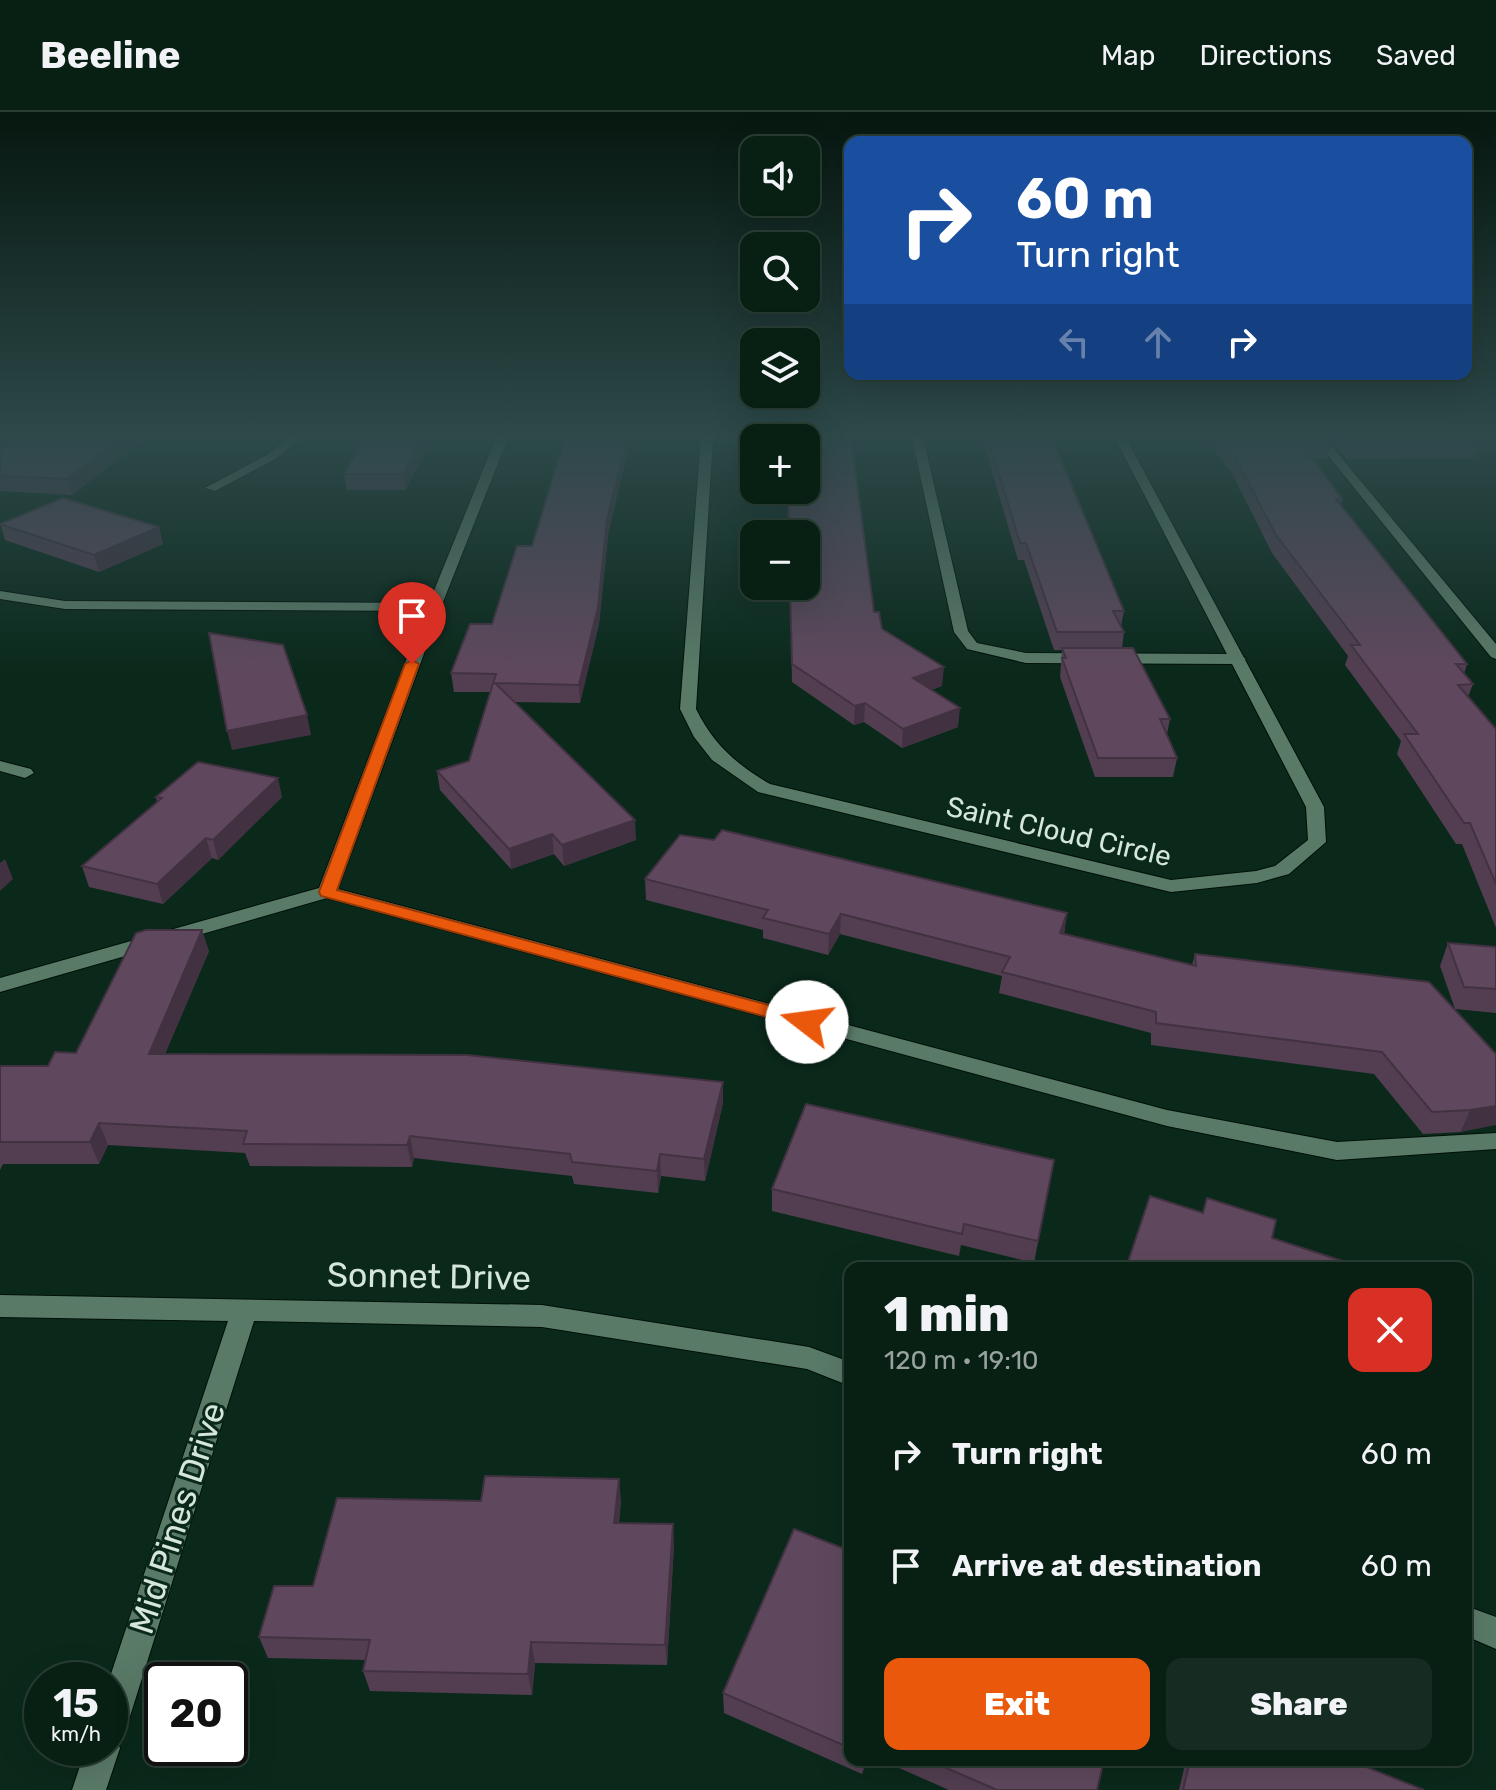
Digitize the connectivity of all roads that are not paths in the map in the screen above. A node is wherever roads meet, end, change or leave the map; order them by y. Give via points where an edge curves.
1 (470, 516) edge
2 (702, 516) edge
3 (935, 516) edge
4 (1162, 516) edge
5 (1383, 516) edge
6 (0, 595) edge
7 (434, 607) junction
8 (1496, 654) edge
9 (1238, 659) junction
10 (0, 766) edge
11 (25, 773) dead end
12 (327, 892) junction
13 (0, 985) edge
14 (1496, 1141) edge
15 (0, 1306) edge
16 (244, 1311) junction
17 (844, 1372) edge
18 (1472, 1623) edge
19 (1496, 1633) edge
20 (128, 1670) edge
21 (97, 1766) edge
22 (89, 1790) edge

1 - 7 street
2 - 9 street, Saint Cloud Circle via 688,709 702,738 726,766 764,788 1171,886 1257,877 1282,870 1317,842 1315,807
3 - 9 street via 961,632 972,646 1026,658
4 - 9 street, Saint Cloud Circle
5 - 8 street
6 - 7 street via 65,605
7 - 12 street
10 - 11 street
12 - 13 street
12 - 14 street via 1167,1118 1337,1151
15 - 16 street, Sonnet Drive
16 - 17 street, Sonnet Drive via 542,1316 809,1358
16 - 20 street, Mid Pines Drive
18 - 19 street
21 - 22 street

